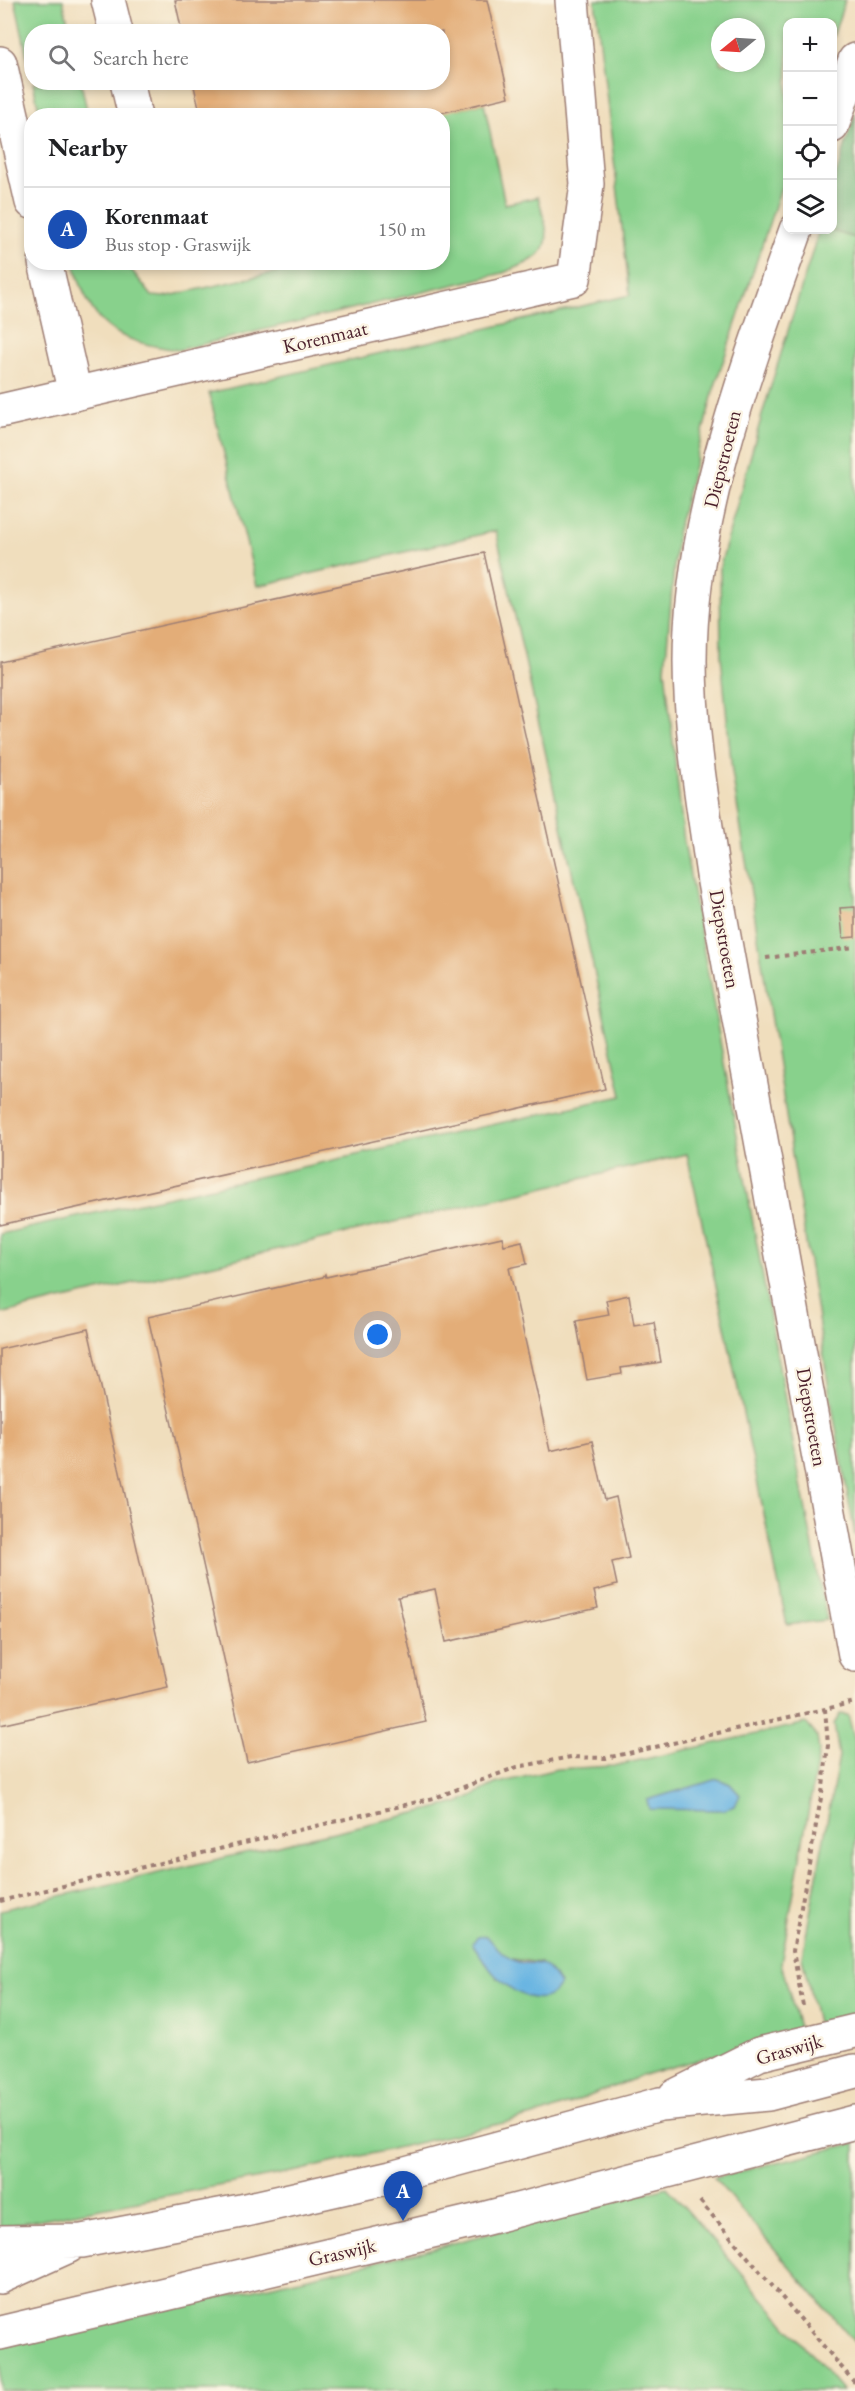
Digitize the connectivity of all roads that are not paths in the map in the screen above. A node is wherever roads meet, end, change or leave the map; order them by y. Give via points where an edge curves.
1 (108, 0) edge
2 (572, 0) edge
3 (114, 24) edge
4 (855, 60) edge
5 (0, 63) edge
6 (129, 90) edge
7 (133, 108) edge
8 (837, 112) edge
9 (24, 167) edge
10 (795, 234) edge
11 (47, 270) edge
12 (75, 394) junction
13 (0, 411) edge
14 (855, 1655) edge
15 (855, 2031) edge
16 (855, 2071) edge
17 (660, 2104) junction
18 (855, 2122) edge
19 (82, 2241) junction
20 (0, 2242) edge
21 (0, 2277) edge
22 (0, 2333) edge

1 - 3 street
2 - 12 street, Korenmaat via 587,184 574,279
4 - 8 street
5 - 9 street
6 - 7 street
10 - 14 street, Diepstroeten via 740,386 695,581 690,661 699,775 729,963
11 - 12 street
12 - 13 street, Korenmaat
15 - 17 street, Graswijk via 759,2054
16 - 17 street, Graswijk via 768,2094
17 - 19 street, Graswijk via 391,2177
18 - 22 street, Graswijk via 479,2220
19 - 20 street, Graswijk
19 - 21 street, Graswijk

